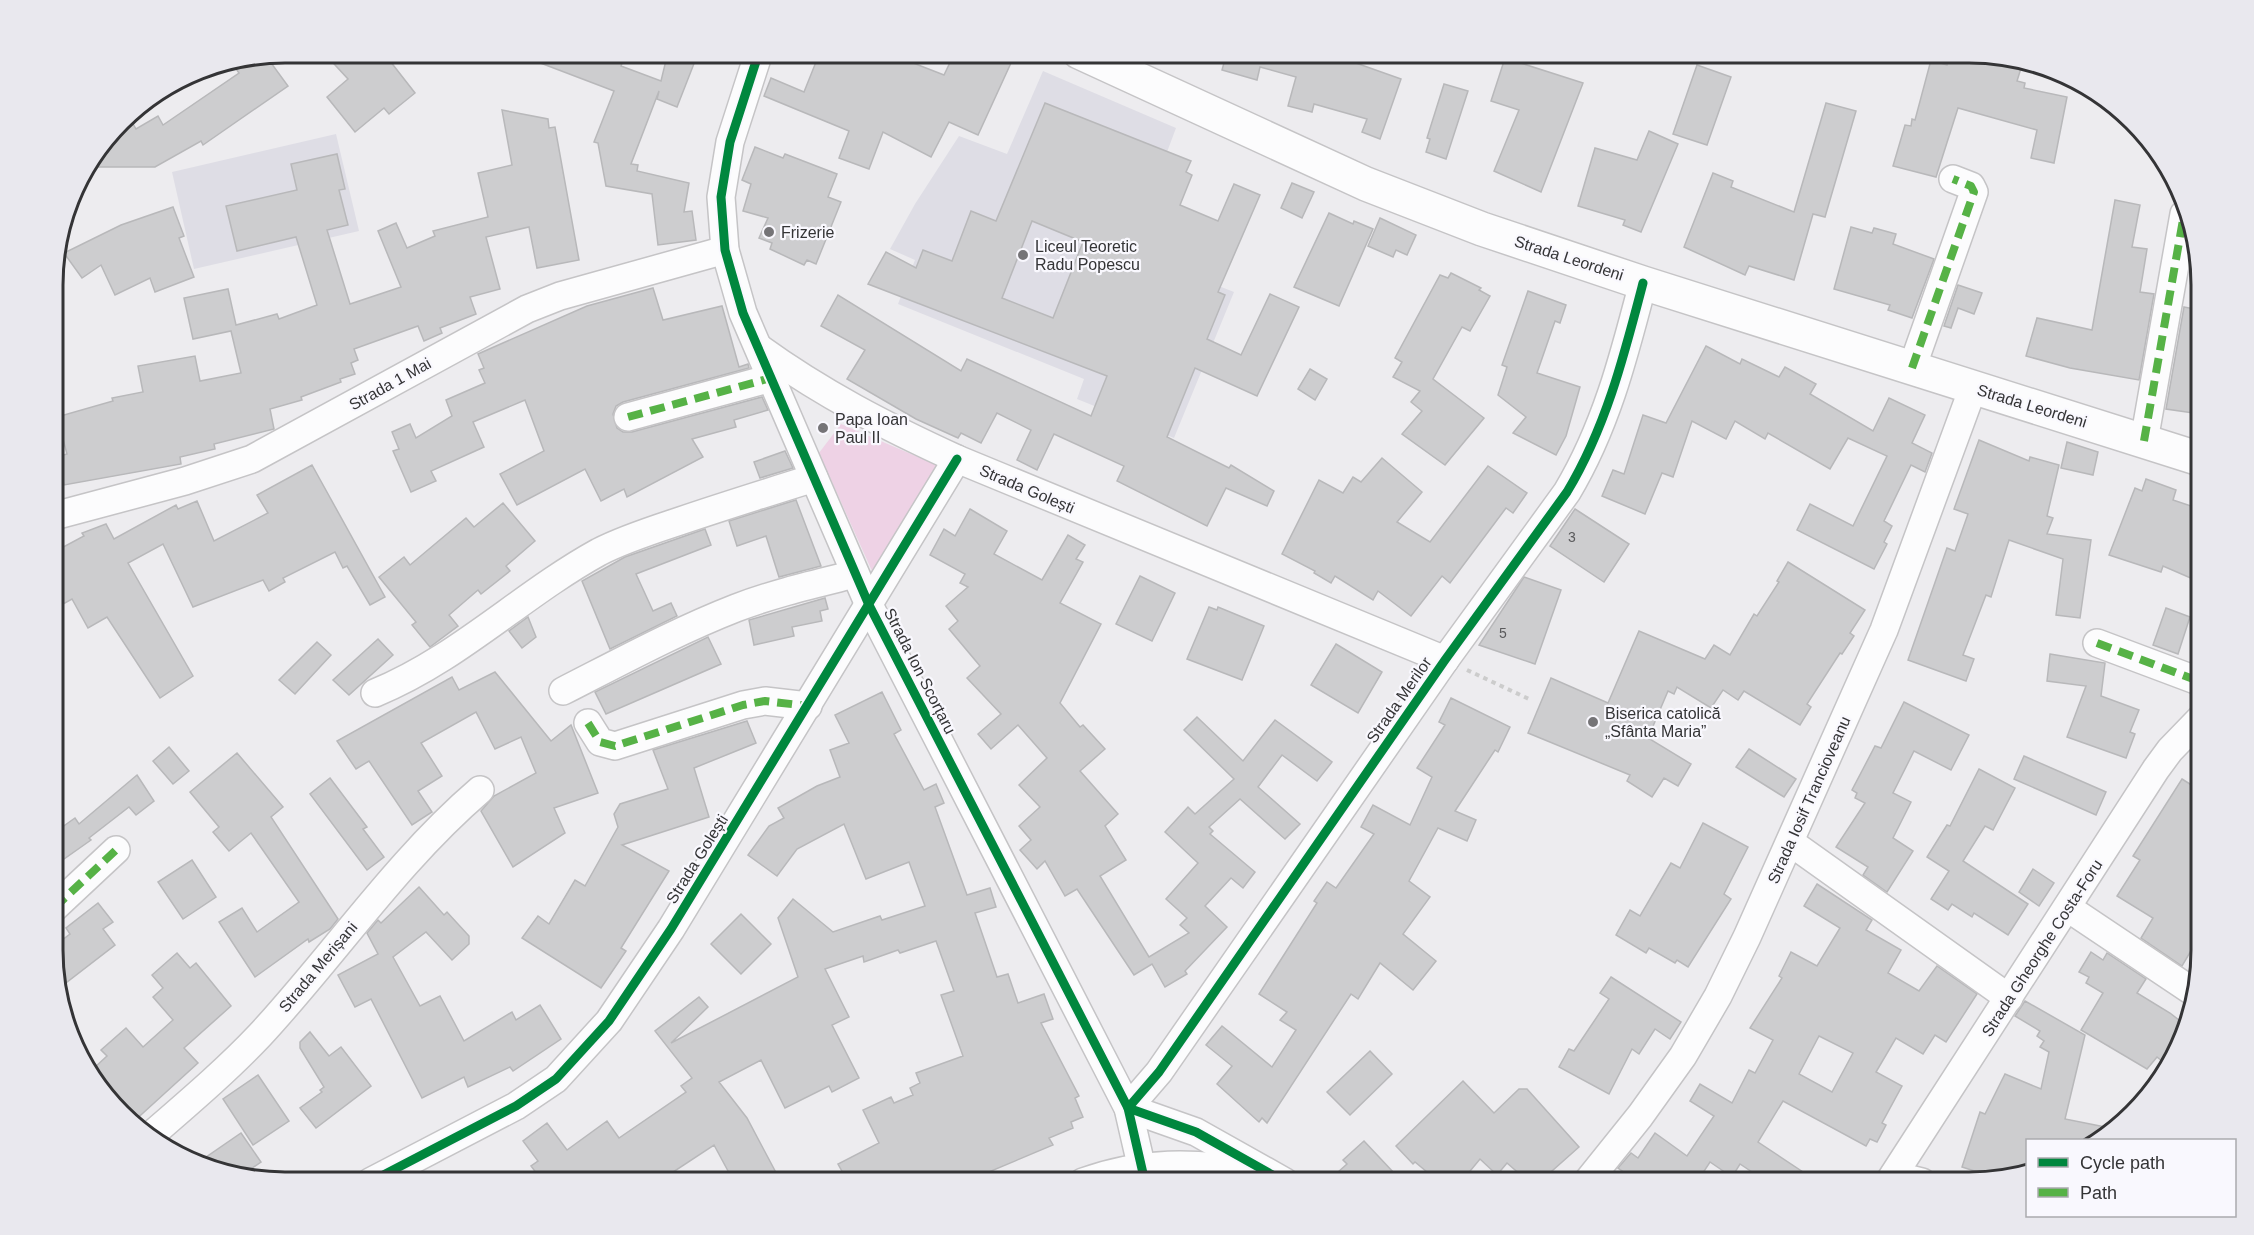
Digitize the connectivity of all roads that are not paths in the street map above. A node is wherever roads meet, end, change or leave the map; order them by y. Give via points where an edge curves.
1 (756, 63) edge
2 (1103, 63) edge
3 (1953, 179) dead end
4 (2182, 224) edge
5 (725, 250) junction
6 (1643, 283) junction
7 (757, 346) junction
8 (1912, 368) junction
9 (771, 378) junction
10 (1973, 388) junction
11 (628, 417) dead end
12 (2144, 441) junction
13 (2191, 456) edge
14 (957, 459) junction
15 (814, 478) junction
16 (63, 514) edge
17 (855, 574) junction
18 (869, 605) junction
19 (2097, 643) dead end
20 (1445, 660) junction
21 (2191, 678) edge
22 (563, 691) dead end
23 (375, 693) dead end
24 (808, 706) junction
25 (588, 723) dead end
26 (2191, 728) edge
27 (480, 790) dead end
28 (1790, 842) junction
29 (116, 850) dead end
30 (63, 900) edge
31 (2068, 908) junction
32 (2188, 988) edge
33 (2009, 998) junction
34 (1128, 1108) junction
35 (156, 1131) edge
36 (389, 1172) edge
37 (1143, 1172) edge
38 (1159, 1172) edge
39 (1242, 1172) edge
40 (1268, 1172) edge
41 (1595, 1172) edge
42 (1895, 1172) edge

1 - 5 street, Strada Ion Scorțaru via 724,168
2 - 6 main road, Strada Leordeni via 1412,204
3 - 8 street via 1971,186 1974,192
4 - 12 street
5 - 7 street, Strada Ion Scorțaru
5 - 16 street, Strada 1 Mai via 527,309 252,459
6 - 8 main road, Strada Leordeni
6 - 20 street, Strada Merilor via 1606,414 1585,463
7 - 9 street, Strada Ion Scorțaru
7 - 14 street via 827,394
8 - 10 main road, Strada Leordeni
9 - 11 street
9 - 15 street, Strada Ion Scorțaru
10 - 12 main road, Strada Leordeni
10 - 28 street, Strada Iosif Trancioveanu via 1884,630
12 - 13 main road, Strada Leordeni
14 - 18 street, Strada Golești
14 - 20 street, Strada Golești
15 - 17 street, Strada Ion Scorțaru
15 - 23 street via 601,551 460,646
17 - 18 street, Strada Ion Scorțaru
17 - 22 street via 736,608
18 - 24 street, Strada Golești
18 - 34 street, Strada Ion Scorțaru
19 - 21 street
20 - 34 street, Strada Merilor via 1159,1072
24 - 25 street via 765,701 743,705 615,746 600,742
24 - 36 street, Strada Golești via 671,929 584,1052 556,1079 516,1106
26 - 31 street, Strada Gheorghe Costa-Foru via 2170,750
27 - 35 street, Strada Merișani via 408,858 261,1034
28 - 33 street
28 - 41 street, Strada Iosif Trancioveanu via 1718,996 1683,1056
29 - 30 street
31 - 32 street
31 - 33 street, Strada Gheorghe Costa-Foru
33 - 42 street, Strada Gheorghe Costa-Foru
34 - 37 street, Strada Ion Scorțaru
34 - 40 street via 1196,1132
38 - 39 street via 1208,1166

